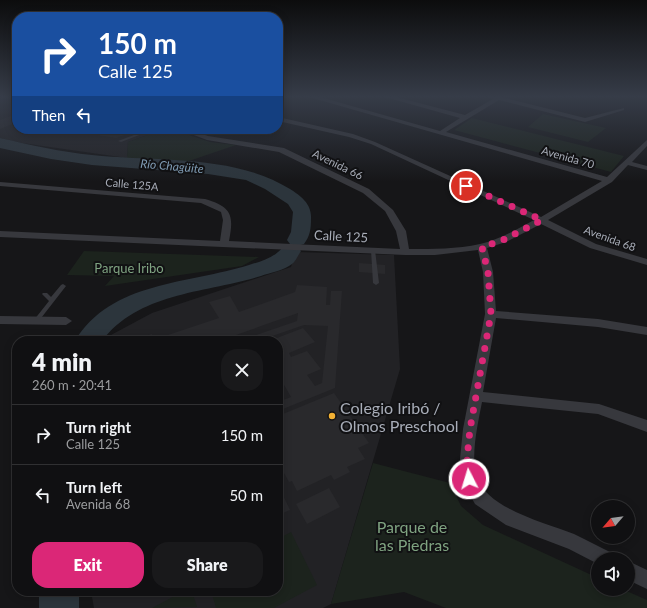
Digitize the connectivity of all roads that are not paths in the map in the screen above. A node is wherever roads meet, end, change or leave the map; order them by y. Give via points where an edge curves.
1 (307, 125) edge
2 (414, 125) edge
3 (452, 125) edge
4 (441, 133) junction
5 (131, 134) edge
6 (133, 134) edge
7 (195, 134) edge
8 (114, 140) dead end
9 (120, 140) dead end
10 (647, 142) edge
11 (628, 163) junction
12 (647, 168) edge
13 (609, 180) junction
14 (0, 184) edge
15 (542, 220) junction
16 (1, 235) edge
17 (224, 244) junction
18 (482, 247) junction
19 (373, 250) junction
20 (405, 252) junction
21 (647, 262) edge
22 (376, 283) dead end
23 (63, 286) dead end
24 (46, 294) dead end
25 (52, 301) junction
26 (491, 314) junction
27 (0, 320) edge
28 (36, 321) junction
29 (66, 321) dead end
30 (647, 331) edge
31 (475, 396) junction
32 (647, 426) edge
33 (592, 552) edge
34 (635, 574) edge
35 (647, 580) edge

1 - 15 street, Avenida 68 via 351,135 373,143
2 - 4 street, Avenida 70
3 - 4 street
4 - 13 street, Avenida 70
5 - 8 lane
6 - 9 lane
7 - 20 street, Avenida 66 via 212,140 281,150 366,191 389,210 401,231
10 - 11 street, Calle 125
11 - 12 street
11 - 13 street, Calle 125
13 - 15 street, Calle 125
14 - 17 street, Calle 125A via 202,201 218,205 227,212 229,220
15 - 18 street, Calle 125 via 503,240
15 - 21 street, Avenida 68 via 593,246
16 - 17 street, Calle 125
17 - 19 street, Calle 125
18 - 20 street, Calle 125
18 - 26 street via 488,272
19 - 20 street, Calle 125
19 - 22 lane
23 - 25 lane
24 - 25 lane
25 - 28 lane
26 - 30 street via 598,323
26 - 31 street
27 - 28 street
28 - 29 street
31 - 32 street via 599,409
31 - 33 street via 467,459 469,479 481,499 512,519
34 - 35 street

